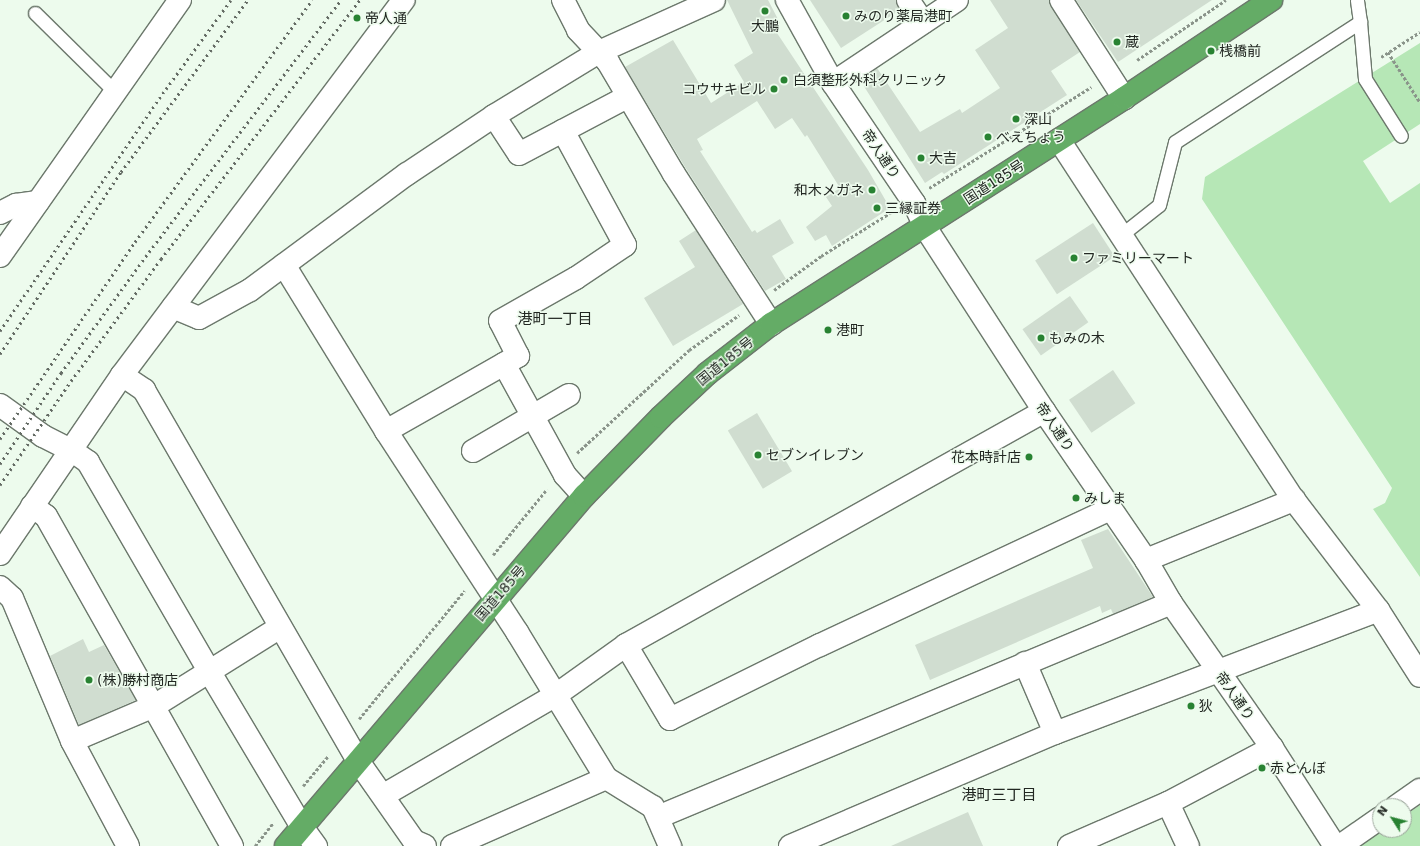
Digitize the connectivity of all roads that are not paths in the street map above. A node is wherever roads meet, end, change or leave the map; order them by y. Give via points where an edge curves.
1 (180, 0) edge
2 (404, 0) edge
3 (563, 0) edge
4 (714, 0) edge
5 (787, 0) edge
6 (908, 0) edge
7 (957, 0) edge
8 (1061, 0) edge
9 (1271, 0) edge
10 (1357, 0) edge
11 (35, 13) dead end
12 (923, 22) junction
13 (1360, 22) junction
14 (599, 52) junction
15 (833, 83) junction
16 (115, 92) junction
17 (627, 97) junction
18 (1124, 98) junction
19 (494, 116) junction
20 (563, 131) junction
21 (1401, 136) dead end
22 (1059, 140) junction
23 (38, 202) junction
24 (1, 210) edge
25 (925, 227) junction
26 (1121, 235) junction
27 (0, 256) edge
28 (284, 265) junction
29 (173, 307) junction
30 (772, 324) junction
31 (504, 364) junction
32 (122, 375) junction
33 (569, 395) dead end
34 (0, 405) edge
35 (1044, 411) junction
36 (532, 415) junction
37 (386, 431) junction
38 (71, 450) junction
39 (473, 451) dead end
40 (584, 496) junction
41 (1294, 500) junction
42 (32, 506) junction
43 (1110, 508) junction
44 (0, 554) edge
45 (1146, 560) junction
46 (0, 587) edge
47 (495, 598) junction
48 (1171, 603) junction
49 (1378, 610) junction
50 (279, 628) junction
51 (626, 645) junction
52 (1025, 664) junction
53 (1217, 670) junction
54 (209, 671) junction
55 (1420, 676) edge
56 (556, 695) junction
57 (154, 706) junction
58 (1054, 733) junction
59 (72, 741) junction
60 (1272, 748) junction
61 (358, 761) junction
62 (606, 778) junction
63 (1420, 790) edge
64 (384, 795) junction
65 (1408, 798) edge
66 (1168, 803) junction
67 (658, 817) junction
68 (1372, 824) edge
69 (302, 827) junction
70 (128, 846) edge
71 (232, 846) edge
72 (286, 846) edge
73 (316, 846) edge
74 (425, 846) edge
75 (452, 846) edge
76 (670, 846) edge
77 (790, 846) edge
78 (1069, 846) edge
79 (1188, 846) edge
80 (1335, 846) edge
81 (1340, 846) edge

1 - 16 street
2 - 29 street
3 - 14 street via 578,30
4 - 14 street
5 - 15 street, 帝人通り
6 - 12 street
7 - 12 street
8 - 18 street
9 - 18 highway, 国道185号
10 - 13 lane
11 - 16 lane
12 - 15 street
13 - 21 lane via 1364,73
13 - 26 lane via 1175,142 1159,205
14 - 17 street via 608,62
14 - 19 street
15 - 25 street, 帝人通り via 914,203
16 - 23 street
17 - 20 street
17 - 30 street
18 - 22 highway, 国道185号
19 - 20 street via 519,154
19 - 28 street via 407,174
20 - 31 street via 625,245 576,278 500,321 518,356
22 - 25 highway, 国道185号
22 - 26 street
23 - 24 street
23 - 27 street
25 - 30 highway, 国道185号
25 - 35 street, 帝人通り
26 - 41 street
28 - 29 street via 250,290 199,318
28 - 37 street
29 - 32 street
30 - 40 highway, 国道185号 via 689,391
31 - 36 street
31 - 37 street
32 - 38 street
32 - 50 street via 144,390
33 - 36 street
34 - 38 street via 43,436
35 - 43 street, 帝人通り
35 - 51 street
36 - 39 street
36 - 40 street via 565,475
37 - 47 street
38 - 42 street
38 - 54 street via 88,462
40 - 47 highway, 国道185号
41 - 45 street
41 - 49 street
42 - 44 street
42 - 57 street via 46,516
43 - 45 street, 帝人通り
43 - 51 street via 670,719
45 - 48 street, 帝人通り
46 - 59 street via 12,598
47 - 56 street
47 - 61 highway, 国道185号
48 - 52 street
48 - 53 street, 帝人通り
49 - 53 street
49 - 55 street
50 - 54 street
50 - 61 street
51 - 56 street
52 - 58 street
52 - 67 street
53 - 58 street
53 - 60 street, 帝人通り
54 - 57 street
54 - 69 street
56 - 62 street
56 - 64 street
57 - 59 street
57 - 71 street
58 - 77 street
59 - 70 street
60 - 66 street
60 - 80 street, 帝人通り
61 - 64 street
61 - 69 highway, 国道185号
62 - 67 street via 653,807
62 - 75 street
63 - 65 street
64 - 74 street via 414,841
66 - 78 street
66 - 79 street
67 - 76 street
68 - 81 street
69 - 72 highway, 国道185号
69 - 73 street

